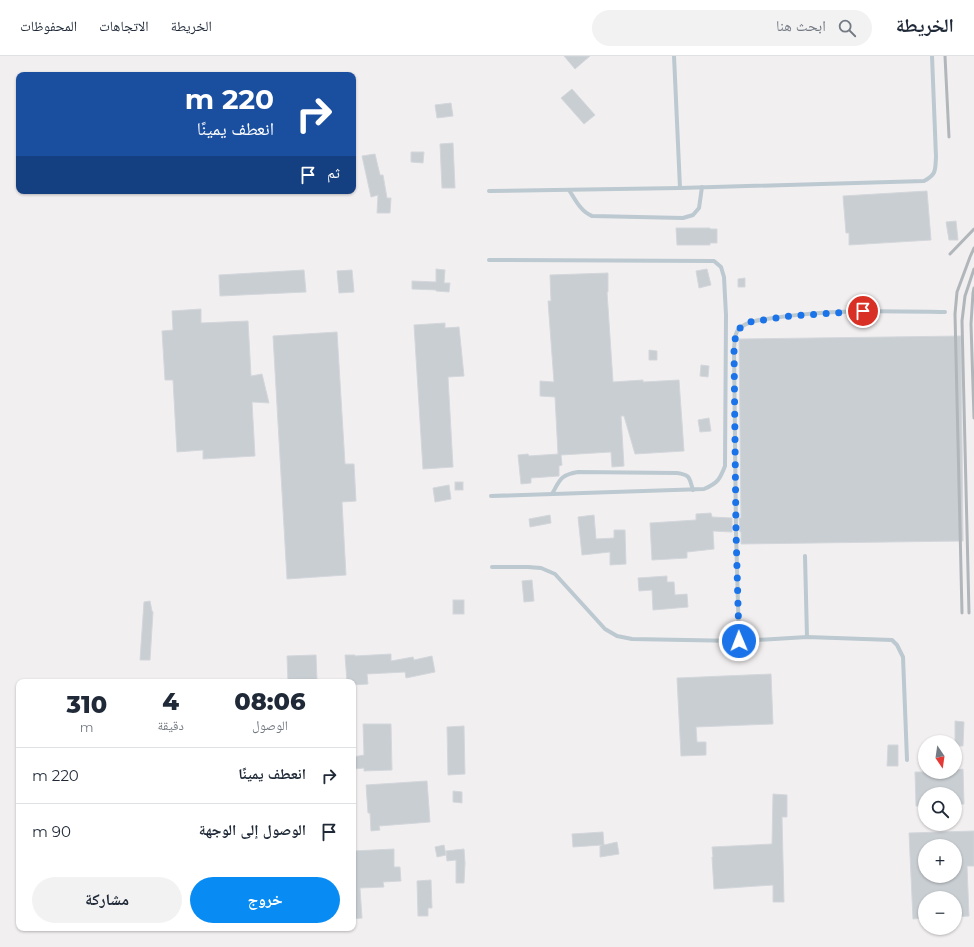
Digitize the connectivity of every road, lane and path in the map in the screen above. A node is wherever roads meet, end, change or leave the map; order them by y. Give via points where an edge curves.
1 (674, 56) edge
2 (932, 56) edge
3 (702, 187) junction
4 (680, 188) junction
5 (569, 190) junction
6 (489, 191) dead end
7 (489, 260) dead end
8 (945, 312) dead end
9 (693, 490) junction
10 (552, 494) junction
11 (491, 496) dead end
12 (805, 556) dead end
13 (492, 567) dead end
14 (807, 637) junction
15 (739, 641) junction
16 (907, 760) dead end

1 - 4 lane
2 - 3 lane via 936,157 932,177 924,181
3 - 4 lane
3 - 5 lane via 699,208 693,215 683,218 592,216 582,210
4 - 5 lane
5 - 6 lane
7 - 9 lane via 714,261 722,267 726,315 726,466 721,478 713,486 704,490
8 - 15 lane via 863,311 790,316 750,322 736,332 734,349
9 - 10 lane
9 - 10 lane via 689,477 685,474 578,472 568,473 562,477
10 - 11 lane
12 - 14 lane
13 - 15 lane via 541,568 556,574 605,629 617,636 632,639
14 - 15 lane
14 - 16 lane via 892,640 897,645 902,657

